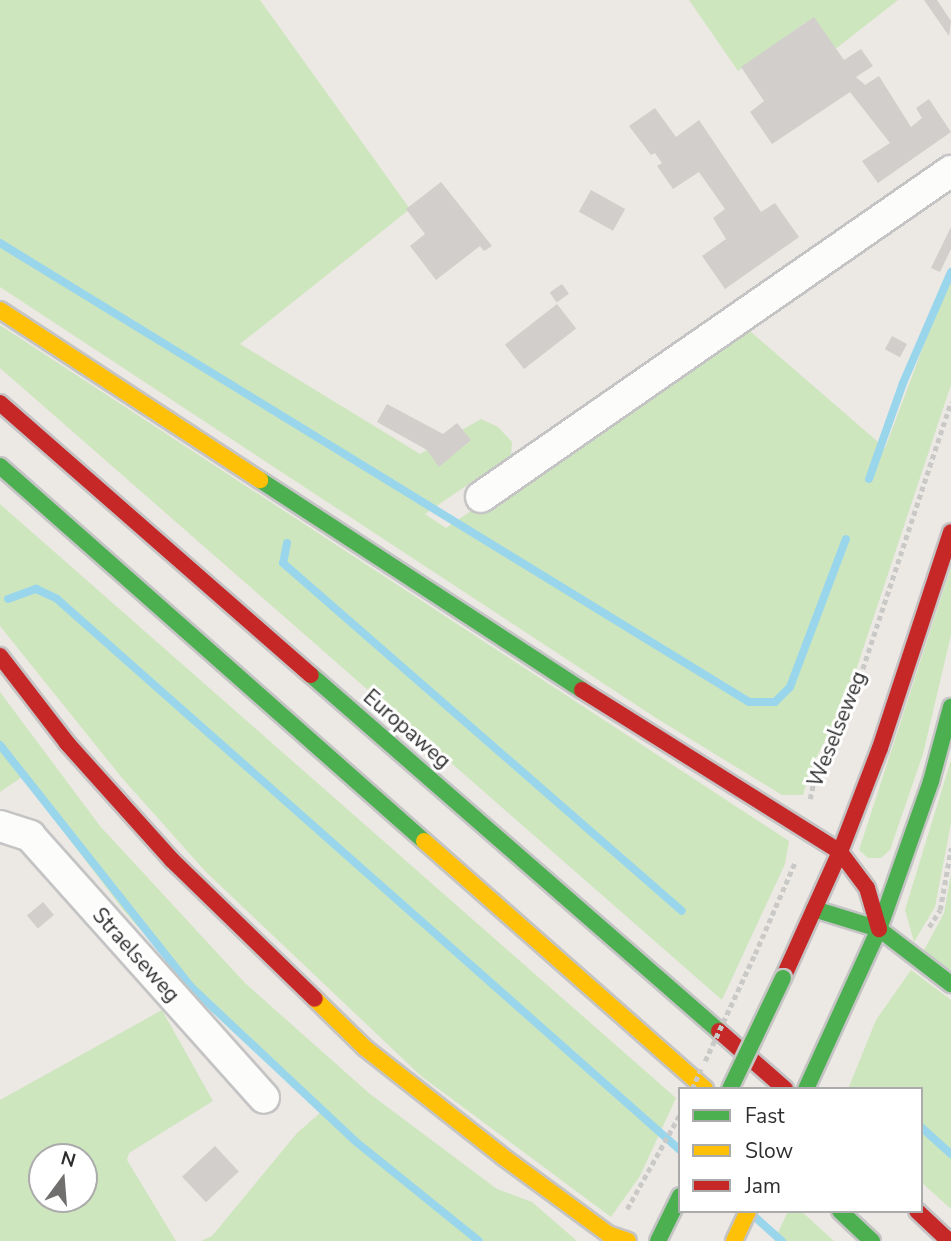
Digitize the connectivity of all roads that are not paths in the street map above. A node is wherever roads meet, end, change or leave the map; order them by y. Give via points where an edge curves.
1 (951, 171) edge
2 (0, 310) edge
3 (0, 403) edge
4 (0, 466) edge
5 (481, 497) dead end
6 (951, 532) edge
7 (0, 656) edge
8 (951, 707) edge
9 (0, 826) edge
10 (840, 852) junction
11 (814, 909) junction
12 (879, 929) junction
13 (951, 984) edge
14 (703, 1087) edge
15 (731, 1087) edge
16 (783, 1087) edge
17 (807, 1087) edge
18 (264, 1098) dead end
19 (678, 1200) edge
20 (747, 1213) edge
21 (842, 1213) edge
22 (919, 1213) edge
23 (736, 1236) edge
24 (608, 1237) edge
25 (628, 1241) edge
26 (658, 1241) edge
27 (872, 1241) edge
28 (950, 1241) edge

1 - 5 street
2 - 10 main road
3 - 16 main road, Europaweg
4 - 14 main road
6 - 10 main road, Weselseweg via 880,748
7 - 24 main road via 67,743 172,860 281,968 430,1101
8 - 12 main road via 931,781
9 - 18 street, Straelseweg via 30,836
10 - 11 main road, Weselseweg
10 - 12 main road via 867,888
11 - 12 main road
11 - 15 main road, Weselseweg, bridge
12 - 13 main road
12 - 17 main road
19 - 26 main road
20 - 23 main road
21 - 27 main road
22 - 28 main road
24 - 25 main road

